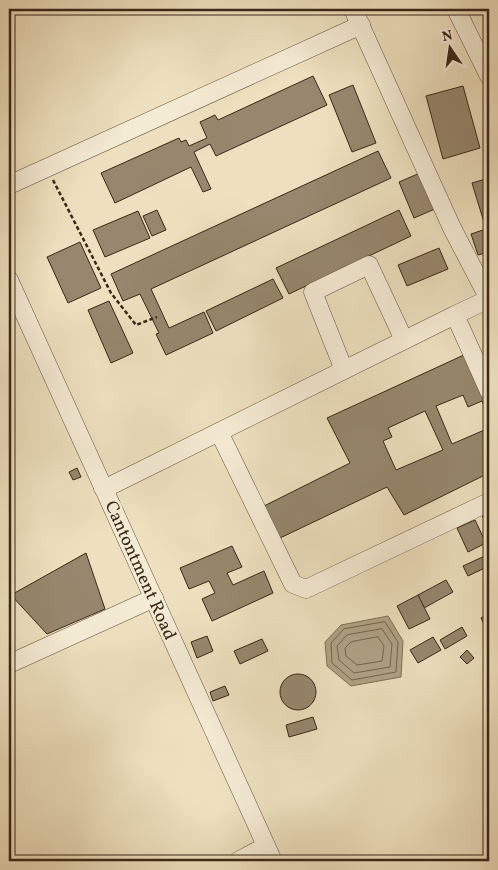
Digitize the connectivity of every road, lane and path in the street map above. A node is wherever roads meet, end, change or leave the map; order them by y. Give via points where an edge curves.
1 (353, 9) edge
2 (456, 9) edge
3 (361, 25) junction
4 (489, 76) edge
5 (47, 167) junction
6 (9, 185) edge
7 (9, 280) edge
8 (489, 299) edge
9 (455, 315) junction
10 (157, 317) dead end
11 (404, 340) junction
12 (344, 370) junction
13 (489, 392) edge
14 (219, 432) junction
15 (104, 488) junction
16 (489, 502) edge
17 (154, 598) junction
18 (9, 664) edge
19 (270, 854) edge
20 (238, 861) edge

1 - 3 street
2 - 4 street
3 - 5 street
3 - 8 street via 452,228
5 - 6 street
5 - 10 path via 111,293 136,325
7 - 15 street, Cantontment Road
8 - 9 street
9 - 11 street
9 - 13 street
11 - 12 street
11 - 12 street via 369,265 313,292
12 - 14 street
14 - 15 street
14 - 16 street via 293,584 306,589
15 - 17 street, Cantontment Road
17 - 18 street
17 - 19 street, Cantontment Road
19 - 20 street

